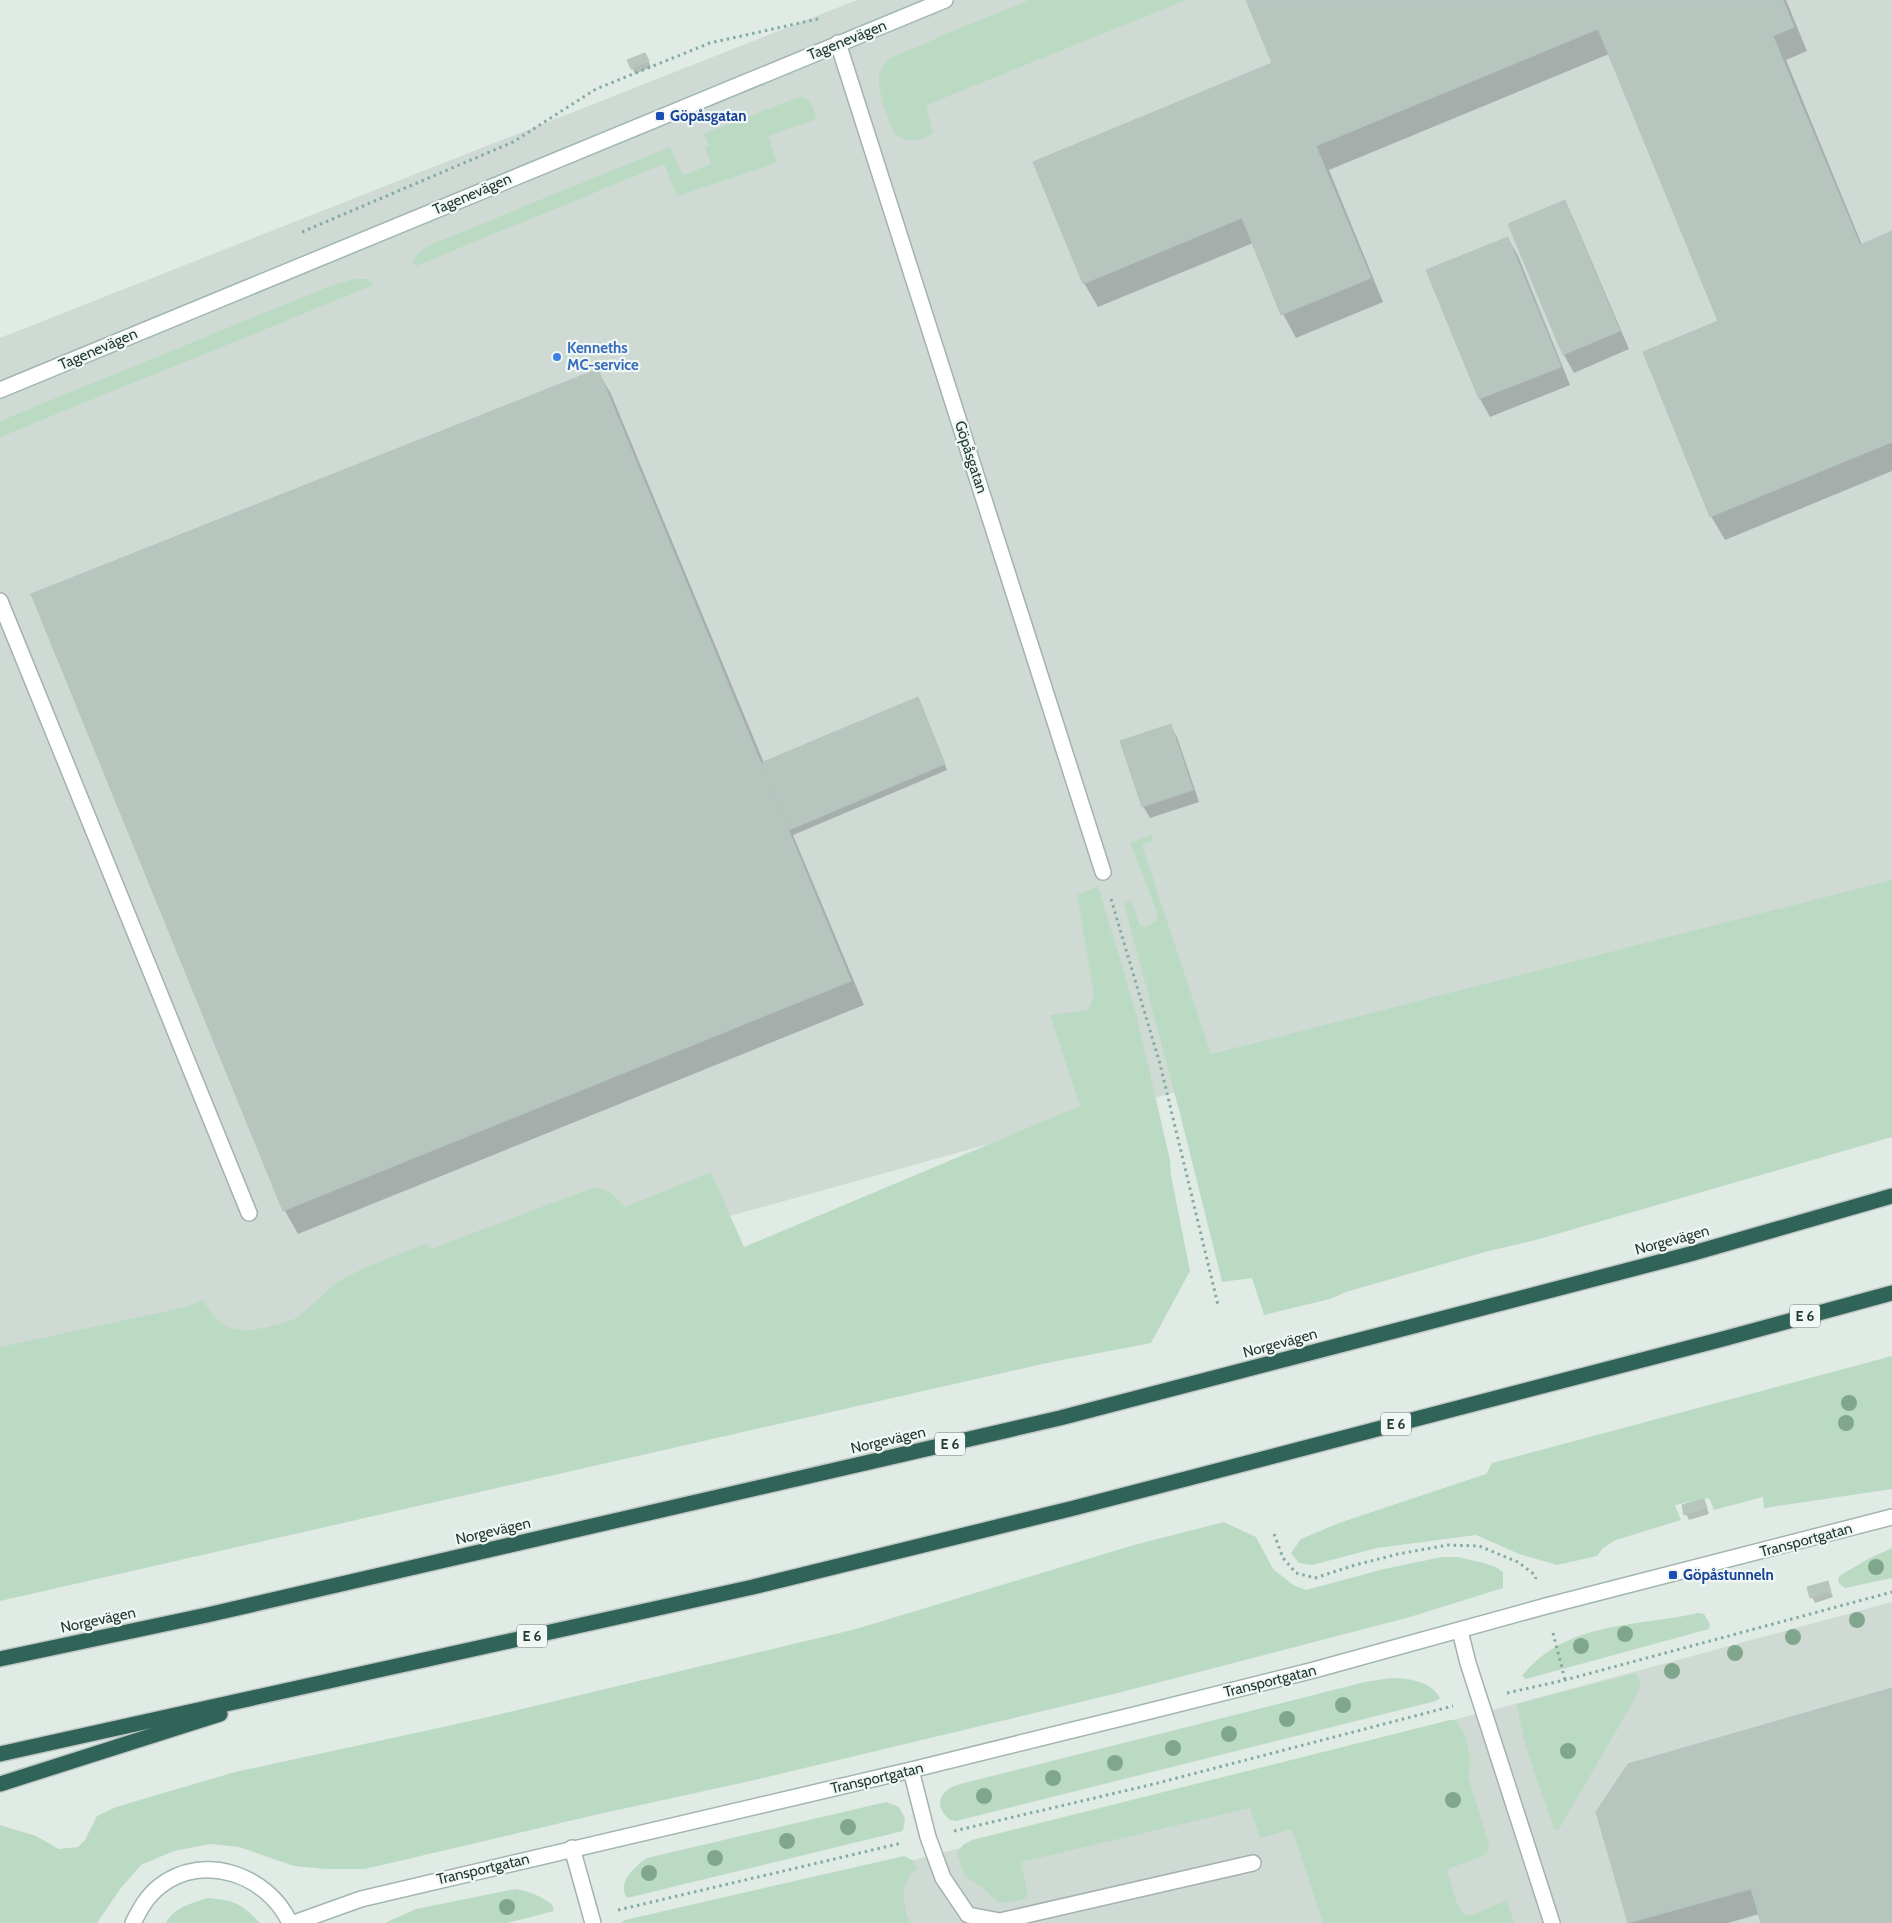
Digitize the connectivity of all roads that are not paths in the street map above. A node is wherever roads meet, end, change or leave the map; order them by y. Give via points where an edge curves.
1 (945, 0) edge
2 (838, 43) junction
3 (0, 390) edge
4 (0, 601) edge
5 (1103, 872) road end
6 (1892, 1196) edge
7 (249, 1213) dead end
8 (1892, 1292) edge
9 (1892, 1518) edge
10 (1460, 1631) junction
11 (0, 1659) edge
12 (310, 1685) junction
13 (0, 1754) edge
14 (911, 1770) junction
15 (0, 1784) edge
16 (572, 1848) junction
17 (1253, 1863) dead end
18 (592, 1920) edge
19 (133, 1923) edge
20 (290, 1923) edge
21 (294, 1923) edge
22 (1552, 1923) edge

1 - 2 street, Tagenevägen
2 - 3 street, Tagenevägen
2 - 5 street, Göpåsgatan
4 - 7 street
6 - 11 highway, Norgevägen / E 6 via 1690,1254 1060,1418 207,1615
8 - 12 highway, E 6 via 1074,1508 753,1587
9 - 10 street, Transportgatan
10 - 14 street, Transportgatan
10 - 22 street
12 - 13 highway, E 6
12 - 15 highway
14 - 16 street, Transportgatan
14 - 17 street via 942,1878 968,1915 1000,1921
16 - 18 street
16 - 21 street, Transportgatan via 361,1899
19 - 20 street via 146,1899 160,1885 180,1875 207,1869 228,1871 257,1884 280,1906

